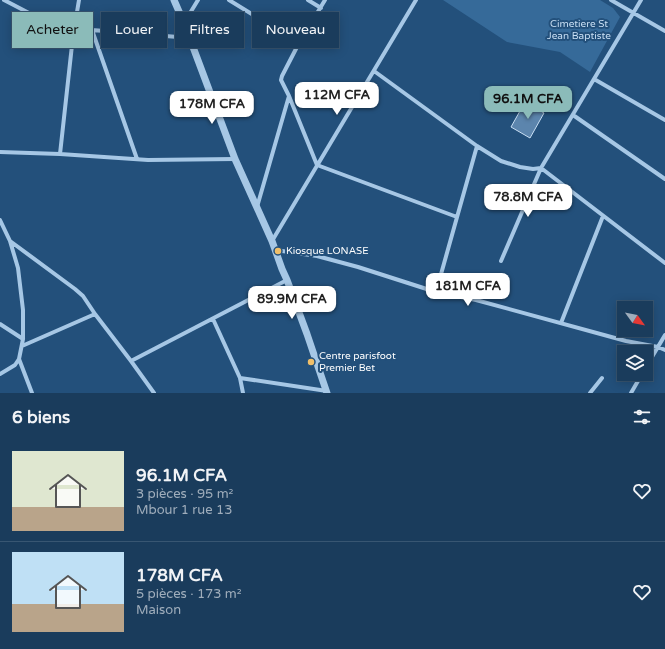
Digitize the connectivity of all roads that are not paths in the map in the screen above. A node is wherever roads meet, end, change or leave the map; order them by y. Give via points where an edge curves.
1 (4, 0) edge
2 (79, 0) edge
3 (174, 0) edge
4 (198, 0) edge
5 (229, 0) edge
6 (308, 0) edge
7 (325, 0) edge
8 (416, 0) edge
9 (611, 0) edge
10 (641, 0) edge
11 (321, 8) junction
12 (27, 12) edge
13 (77, 12) edge
14 (179, 12) edge
15 (191, 12) edge
16 (318, 12) edge
17 (633, 13) junction
18 (252, 14) edge
19 (93, 30) edge
20 (665, 31) edge
21 (93, 33) edge
22 (175, 37) edge
23 (72, 48) edge
24 (194, 48) edge
25 (296, 48) edge
26 (374, 71) junction
27 (594, 79) junction
28 (289, 96) junction
29 (573, 115) junction
30 (665, 120) edge
31 (477, 146) junction
32 (0, 152) edge
33 (60, 154) junction
34 (137, 159) junction
35 (235, 159) junction
36 (317, 165) junction
37 (541, 168) junction
38 (665, 179) edge
39 (257, 208) junction
40 (603, 216) junction
41 (457, 217) junction
42 (0, 220) edge
43 (10, 241) junction
44 (272, 241) junction
45 (275, 250) junction
46 (501, 261) dead end
47 (665, 263) edge
48 (287, 280) junction
49 (436, 292) junction
50 (95, 314) junction
51 (213, 319) junction
52 (561, 323) junction
53 (0, 324) edge
54 (665, 335) edge
55 (23, 339) junction
56 (22, 346) junction
57 (658, 347) junction
58 (665, 350) edge
59 (653, 355) edge
60 (19, 359) junction
61 (131, 361) junction
62 (0, 374) edge
63 (240, 378) junction
64 (602, 378) dead end
65 (638, 381) edge
66 (328, 392) edge
67 (32, 393) edge
68 (154, 393) edge
69 (243, 393) edge
70 (590, 393) edge
71 (631, 393) edge

1 - 12 street
2 - 13 street
3 - 14 street
4 - 15 street
5 - 18 street
6 - 11 street
7 - 11 street
8 - 26 street
9 - 17 street
10 - 17 street
11 - 16 street
17 - 20 street
17 - 27 street
19 - 22 street
21 - 34 street
23 - 33 street
24 - 35 street
25 - 28 street via 281,80
26 - 31 street
26 - 36 street
27 - 29 street
27 - 30 street
28 - 36 street
28 - 39 street
29 - 37 street
29 - 38 street
31 - 37 street via 501,161 520,168
31 - 41 street
32 - 33 street
33 - 34 street
34 - 35 street
35 - 39 street
36 - 41 street
36 - 44 street
37 - 40 street
37 - 46 street
39 - 44 street
40 - 47 street
40 - 52 street
41 - 49 street
42 - 43 street
43 - 50 street via 75,289
43 - 55 street via 18,268 23,310
44 - 45 street
45 - 48 street
45 - 49 street via 317,256
48 - 51 street
48 - 66 street
49 - 52 street
50 - 56 street
50 - 61 street
51 - 61 street
51 - 63 street
52 - 57 street via 626,342
53 - 55 street
54 - 57 street
55 - 56 street
56 - 60 street
57 - 58 street
57 - 59 street
60 - 62 street via 15,365
60 - 67 street
61 - 68 street
63 - 66 street
63 - 69 street
64 - 70 street
65 - 71 street

